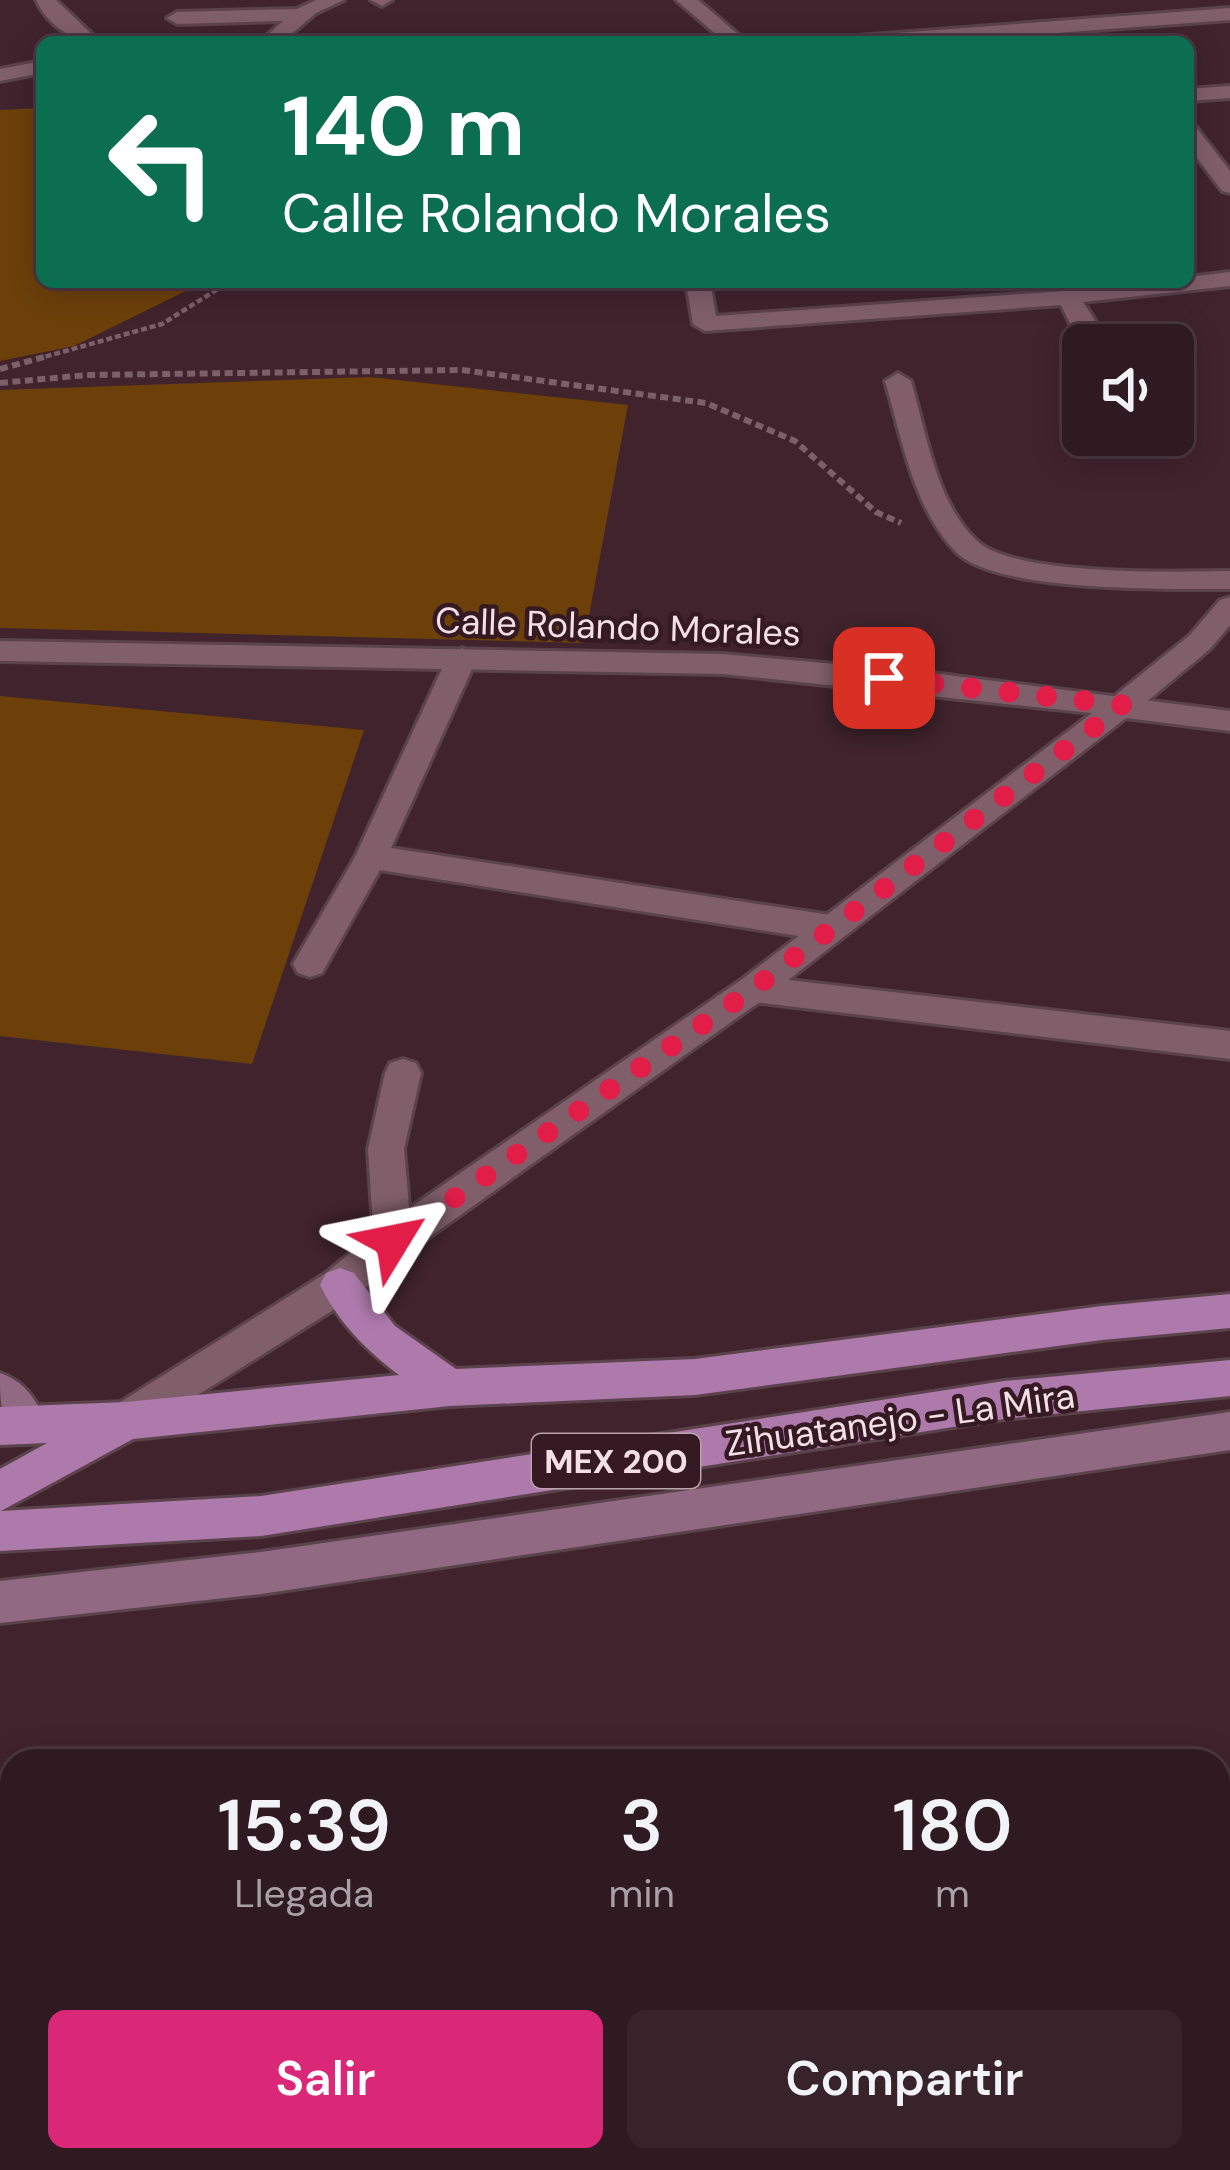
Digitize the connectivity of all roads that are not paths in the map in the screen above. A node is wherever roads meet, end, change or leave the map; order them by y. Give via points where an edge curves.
1 (46, 0) edge
2 (334, 0) edge
3 (686, 0) edge
4 (1090, 0) edge
5 (182, 9) edge
6 (1230, 14) edge
7 (301, 15) junction
8 (1106, 21) junction
9 (82, 36) edge
10 (167, 36) edge
11 (277, 36) edge
12 (730, 36) edge
13 (969, 36) edge
14 (1116, 36) edge
15 (36, 68) edge
16 (0, 75) edge
17 (1230, 92) edge
18 (1194, 95) edge
19 (1194, 139) edge
20 (1229, 182) edge
21 (1194, 183) edge
22 (1230, 279) edge
23 (1194, 283) edge
24 (699, 288) edge
25 (1149, 288) edge
26 (1068, 297) junction
27 (1085, 324) edge
28 (898, 381) dead end
29 (1230, 580) edge
30 (1230, 606) edge
31 (0, 651) edge
32 (462, 658) junction
33 (1123, 705) junction
34 (1230, 721) edge
35 (371, 857) junction
36 (830, 928) junction
37 (310, 964) dead end
38 (753, 989) junction
39 (1230, 1045) edge
40 (403, 1073) dead end
41 (393, 1241) junction
42 (340, 1285) junction
43 (1230, 1311) edge
44 (1230, 1378) edge
45 (450, 1388) junction
46 (0, 1391) edge
47 (126, 1421) junction
48 (14, 1426) edge
49 (1230, 1431) edge
50 (0, 1491) edge
51 (0, 1531) edge
52 (0, 1602) edge

1 - 9 street
2 - 7 street
3 - 12 street
4 - 8 street
5 - 7 street
5 - 10 street
6 - 8 street
7 - 11 street
8 - 13 street
8 - 14 street
15 - 16 street
17 - 18 street
19 - 20 street
20 - 21 street
22 - 23 street
24 - 26 street via 705,323
25 - 26 street
26 - 27 street
28 - 29 street via 928,477 971,553 1039,569
30 - 33 street via 1200,642
31 - 32 street, Calle Rolando Morales
32 - 33 street, Calle Rolando Morales via 723,664
32 - 35 street
33 - 34 street, Calle Rolando Morales
33 - 36 street
35 - 36 street
35 - 37 street
36 - 38 street
38 - 39 street
38 - 41 street
40 - 41 street via 386,1149
41 - 42 street
42 - 45 highway via 381,1339
42 - 47 street
43 - 45 highway, Zihuatanejo - La Mira / MEX 200 via 695,1376
44 - 51 highway, Zihuatanejo - La Mira / MEX 200 via 1004,1400 261,1516
45 - 47 highway, Zihuatanejo - La Mira / MEX 200
46 - 48 main road
47 - 48 highway, Zihuatanejo - La Mira / MEX 200
47 - 50 highway
49 - 52 main road via 261,1573

